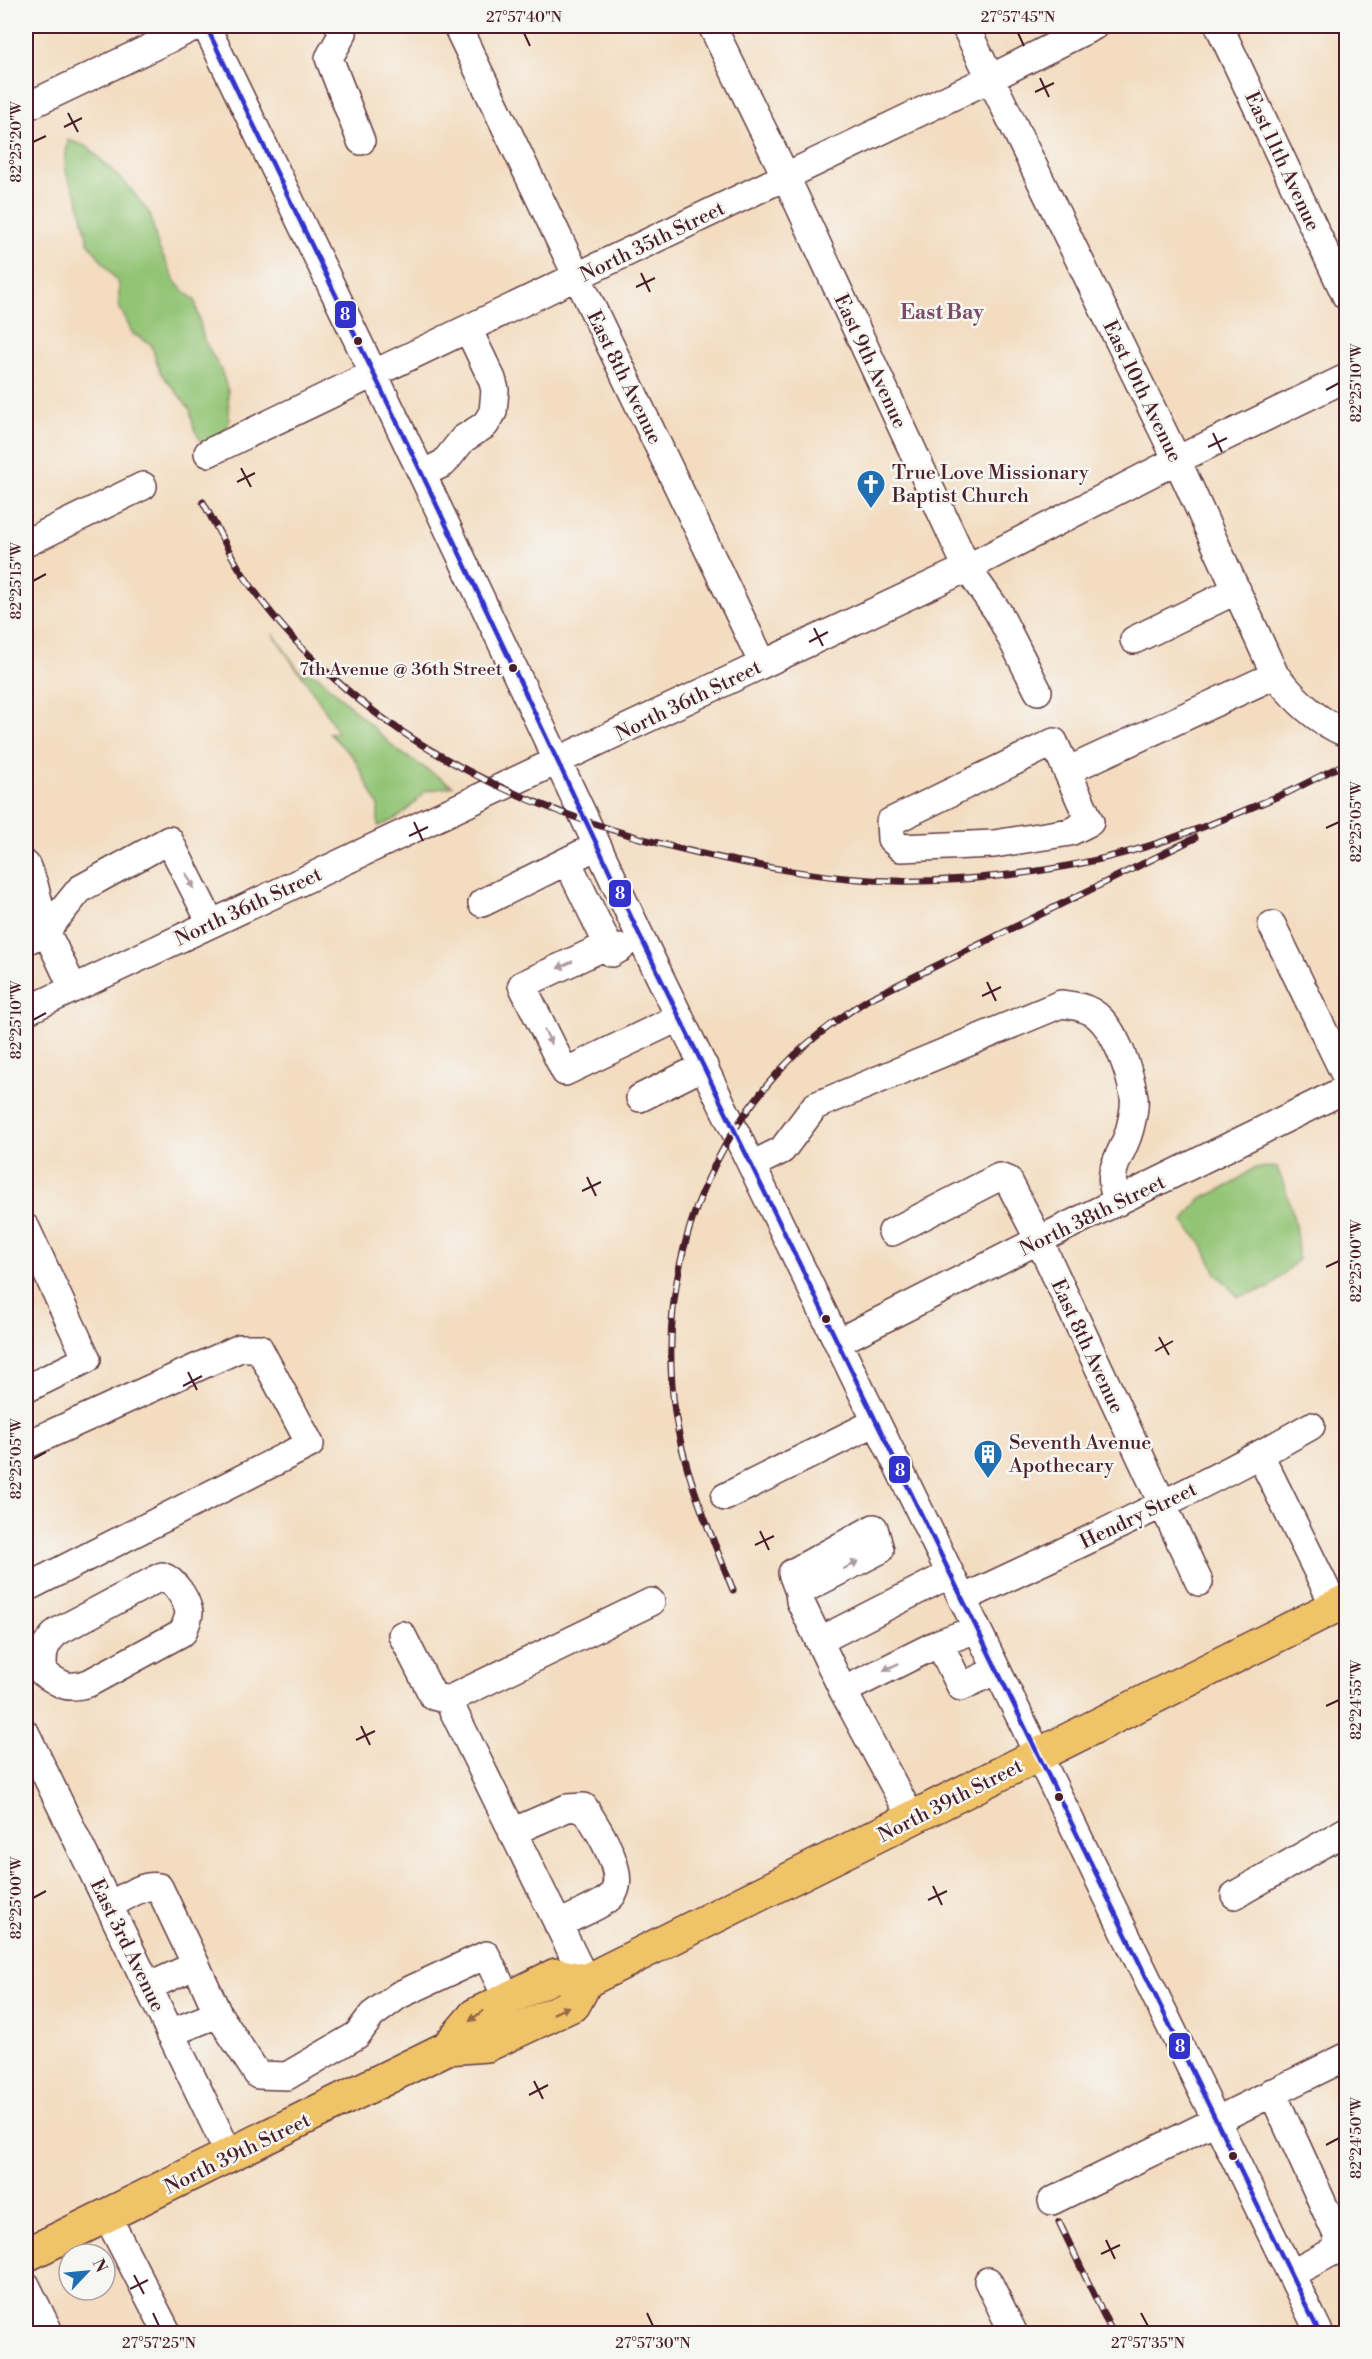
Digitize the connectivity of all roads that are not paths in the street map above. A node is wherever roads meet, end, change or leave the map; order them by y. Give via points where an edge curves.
1 (196, 26) edge
2 (206, 26) edge
3 (457, 26) edge
4 (712, 26) edge
5 (965, 26) edge
6 (1094, 26) edge
7 (1219, 26) edge
8 (348, 28) edge
9 (991, 78) junction
10 (26, 107) edge
11 (361, 141) dead end
12 (786, 177) junction
13 (577, 277) junction
14 (1347, 296) edge
15 (468, 329) junction
16 (374, 375) junction
17 (1347, 378) edge
18 (208, 453) dead end
19 (1177, 460) junction
20 (422, 474) junction
21 (143, 486) dead end
22 (26, 543) edge
23 (967, 568) junction
24 (1237, 590) junction
25 (1134, 640) dead end
26 (763, 664) junction
27 (1275, 675) junction
28 (1038, 691) dead end
29 (1347, 732) edge
30 (557, 762) junction
31 (1067, 771) junction
32 (597, 845) junction
33 (567, 861) junction
34 (26, 865) edge
35 (482, 903) dead end
36 (26, 912) edge
37 (211, 923) junction
38 (1272, 925) dead end
39 (32, 933) edge
40 (641, 938) junction
41 (608, 945) junction
42 (73, 988) junction
43 (26, 1011) edge
44 (680, 1017) junction
45 (704, 1066) junction
46 (1347, 1077) edge
47 (1347, 1089) edge
48 (640, 1098) dead end
49 (752, 1165) junction
50 (1118, 1202) junction
51 (26, 1228) edge
52 (892, 1232) dead end
53 (1039, 1240) junction
54 (838, 1342) junction
55 (26, 1389) edge
56 (876, 1422) junction
57 (1311, 1426) dead end
58 (26, 1445) edge
59 (1260, 1455) junction
60 (725, 1497) dead end
61 (1161, 1505) junction
62 (950, 1574) junction
63 (1199, 1582) dead end
64 (26, 1588) edge
65 (799, 1592) dead end
66 (962, 1599) junction
67 (651, 1602) dead end
68 (1341, 1604) edge
69 (977, 1629) junction
70 (402, 1635) dead end
71 (819, 1641) junction
72 (939, 1643) junction
73 (997, 1670) junction
74 (34, 1677) edge
75 (843, 1691) junction
76 (447, 1700) junction
77 (26, 1734) edge
78 (1038, 1755) junction
79 (912, 1819) junction
80 (512, 1832) junction
81 (1347, 1832) edge
82 (1235, 1895) dead end
83 (109, 1906) junction
84 (558, 1924) junction
85 (195, 1965) junction
86 (586, 1981) junction
87 (148, 1987) junction
88 (507, 1998) junction
89 (218, 2014) junction
90 (170, 2033) junction
91 (447, 2048) junction
92 (1347, 2057) edge
93 (1272, 2092) junction
94 (1215, 2120) junction
95 (230, 2156) junction
96 (1052, 2200) dead end
97 (107, 2216) junction
98 (1341, 2252) edge
99 (26, 2255) edge
100 (1291, 2274) junction
101 (988, 2281) dead end
102 (26, 2285) edge
103 (50, 2334) edge
104 (168, 2334) edge
105 (1014, 2334) edge
106 (1320, 2334) edge

1 - 10 street
2 - 16 street
3 - 13 street, East 8th Avenue
4 - 12 street, East 9th Avenue
5 - 9 street, East 10th Avenue
6 - 9 street, North 35th Street
7 - 14 street, East 11th Avenue
8 - 11 street via 329,58
9 - 12 street, North 35th Street
9 - 19 street, East 10th Avenue
12 - 13 street, North 35th Street
12 - 23 street, East 9th Avenue
13 - 15 street, North 35th Street
13 - 26 street, East 8th Avenue
15 - 16 street, North 35th Street
15 - 20 street via 492,379 493,412 485,425 463,440 444,463
16 - 18 street, North 35th Street
16 - 20 street
17 - 19 street, North 36th Street
19 - 23 street, North 36th Street
19 - 24 street, East 10th Avenue
20 - 30 street
21 - 22 street
23 - 26 street, North 36th Street
23 - 28 street, East 9th Avenue via 998,612
24 - 25 street
24 - 27 street, East 10th Avenue
26 - 30 street, North 36th Street
27 - 29 street, East 10th Avenue via 1315,716
27 - 31 street
30 - 32 street
30 - 37 street, North 36th Street
31 - 31 street via 1054,742 890,822 891,839 902,848 926,848 994,844 1070,832 1090,822
32 - 33 street
32 - 40 street
33 - 35 street
33 - 41 street
34 - 39 street via 34,884
36 - 39 street
39 -> 37 street via 80,889 169,840
37 - 42 street, North 36th Street
38 - 46 street
39 - 42 street
40 - 41 street via 612,953
40 - 44 street
41 -> 44 street via 522,985 565,1072
42 - 43 street, North 36th Street
44 - 45 street
45 - 48 street
45 - 49 street
47 - 50 street, North 38th Street
49 - 50 street via 782,1150 815,1106 1061,1004 1094,1013 1107,1025 1124,1057 1135,1099 1131,1127 1111,1176
49 - 54 street
50 - 53 street, North 38th Street
51 - 55 street via 87,1359
52 - 53 street, East 8th Avenue via 999,1177 1008,1180
53 - 54 street, North 38th Street
53 - 61 street, East 8th Avenue
54 - 56 street
56 - 60 street
56 - 62 street
57 - 59 street, Hendry Street
58 - 64 street via 240,1348 259,1348 310,1444
59 - 61 street, Hendry Street
59 - 68 street
61 - 63 street, East 8th Avenue
61 - 66 street, Hendry Street
62 - 66 street
62 - 71 street
65 - 71 street
66 - 69 street
67 - 76 street
68 - 78 main road, North 39th Street
69 - 72 street
69 - 73 street
70 - 76 street via 433,1696
71 - 75 street
72 - 73 street via 961,1687
72 -> 75 street
73 - 78 street
74 - 74 street via 74,1688 89,1683 183,1632 189,1614 183,1598 171,1580 162,1576 147,1582 57,1632 47,1642
75 - 79 street
76 - 80 street
77 - 83 street, East 3rd Avenue
78 - 79 main road, North 39th Street
78 - 94 street
79 - 86 main road, North 39th Street
80 - 84 street
80 - 84 street via 567,1808 584,1807 608,1847 617,1881 610,1898
81 - 82 street
83 - 85 street via 143,1888 159,1887
83 - 87 street, East 3rd Avenue
84 - 86 street
85 - 87 street
85 - 89 street
86 - 88 main road, North 39th Street via 556,1975
91 -> 86 main road, North 39th Street via 488,2045 574,2004
87 - 90 street, East 3rd Avenue
88 - 89 street via 486,1955 399,1995 372,2015 357,2035 287,2076 258,2075
88 -> 91 main road, North 39th Street via 475,2015
89 - 90 street
90 - 95 street, East 3rd Avenue
91 - 95 main road, North 39th Street
92 - 93 street
93 - 94 street
93 - 98 street via 1338,2237
94 - 96 street
94 - 100 street
95 - 97 main road, North 39th Street
97 - 99 main road, North 39th Street
97 - 104 street
98 - 100 street
100 - 106 street
101 - 105 street
102 - 103 street

